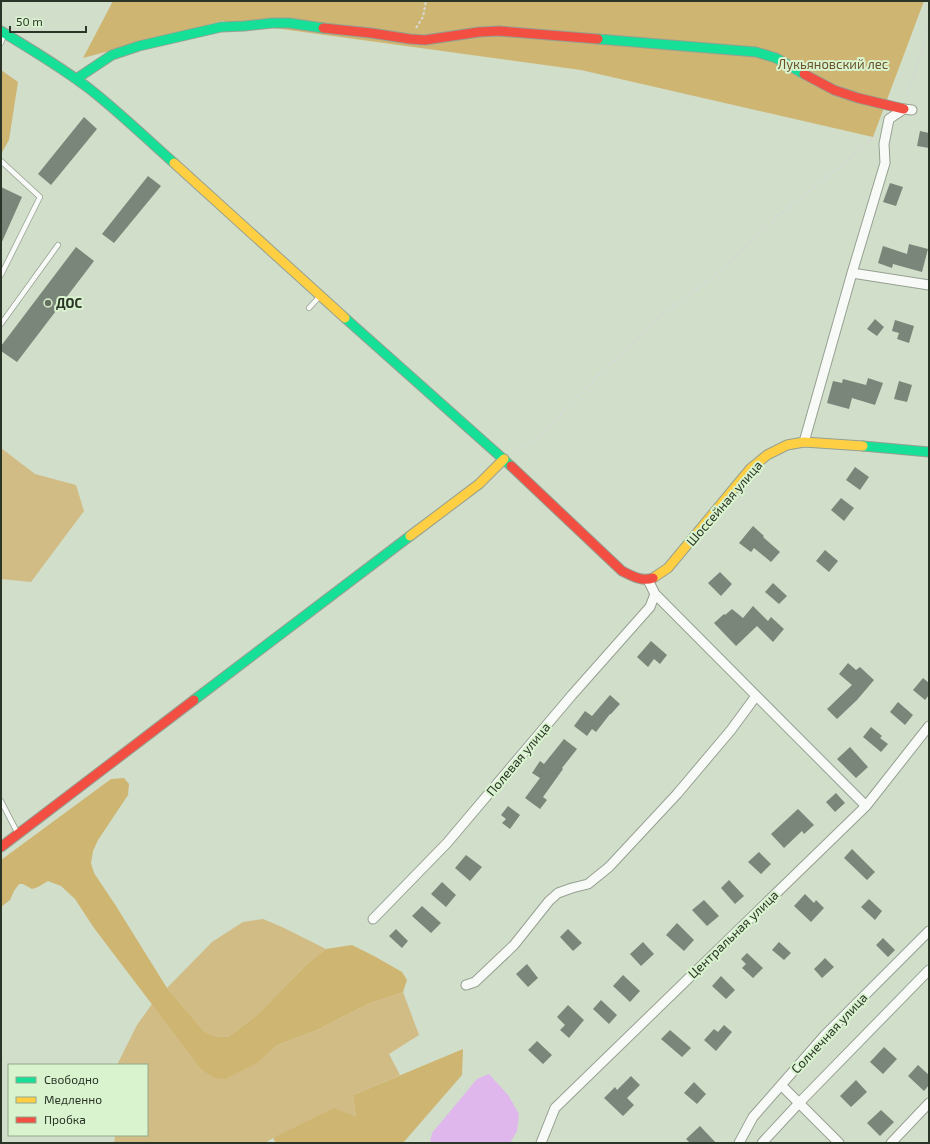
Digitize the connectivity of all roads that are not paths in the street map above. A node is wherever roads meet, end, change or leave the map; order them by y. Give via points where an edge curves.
1 (3, 32) edge
2 (1, 43) edge
3 (76, 78) junction
4 (1, 161) edge
5 (58, 245) dead end
6 (852, 272) junction
7 (1, 275) edge
8 (929, 285) edge
9 (320, 295) junction
10 (309, 308) dead end
11 (1, 324) edge
12 (804, 442) junction
13 (929, 452) edge
14 (504, 459) junction
15 (648, 580) junction
16 (655, 594) junction
17 (756, 696) junction
18 (929, 726) edge
19 (1, 801) edge
20 (866, 806) junction
21 (18, 833) junction
22 (1, 847) edge
23 (374, 919) dead end
24 (929, 931) edge
25 (929, 970) edge
26 (466, 985) dead end
27 (781, 1085) junction
28 (799, 1103) junction
29 (929, 1103) edge
30 (541, 1143) edge
31 (739, 1143) edge
32 (762, 1143) edge
33 (839, 1143) edge
34 (891, 1143) edge

1 - 2 lane
1 - 3 street
3 - 6 street via 112,55 138,46 221,26 272,23 425,40 499,31 756,52 776,58 834,90 908,109 889,119 884,144 885,163
3 - 9 street via 123,117
4 - 7 lane via 40,197
5 - 11 lane
6 - 8 street
6 - 12 street
9 - 10 lane
9 - 14 street
12 - 13 street, Шоссейная улица
12 - 15 street, Шоссейная улица via 787,445 767,455 750,469 668,568
14 - 15 street via 622,571 636,579
14 - 21 street via 479,484
15 - 16 street
16 - 17 street
16 - 23 street, Полевая улица via 650,607 446,843
17 - 20 street
17 - 26 street via 677,794 609,867 588,884 558,893 514,945 475,982
18 - 20 street, Центральная улица
19 - 21 lane
20 - 30 street, Центральная улица via 555,1108
21 - 22 street
24 - 27 street, Солнечная улица via 825,1036
25 - 28 street
27 - 28 street
27 - 31 street, Солнечная улица via 753,1117
28 - 32 street
28 - 33 street
29 - 34 street

